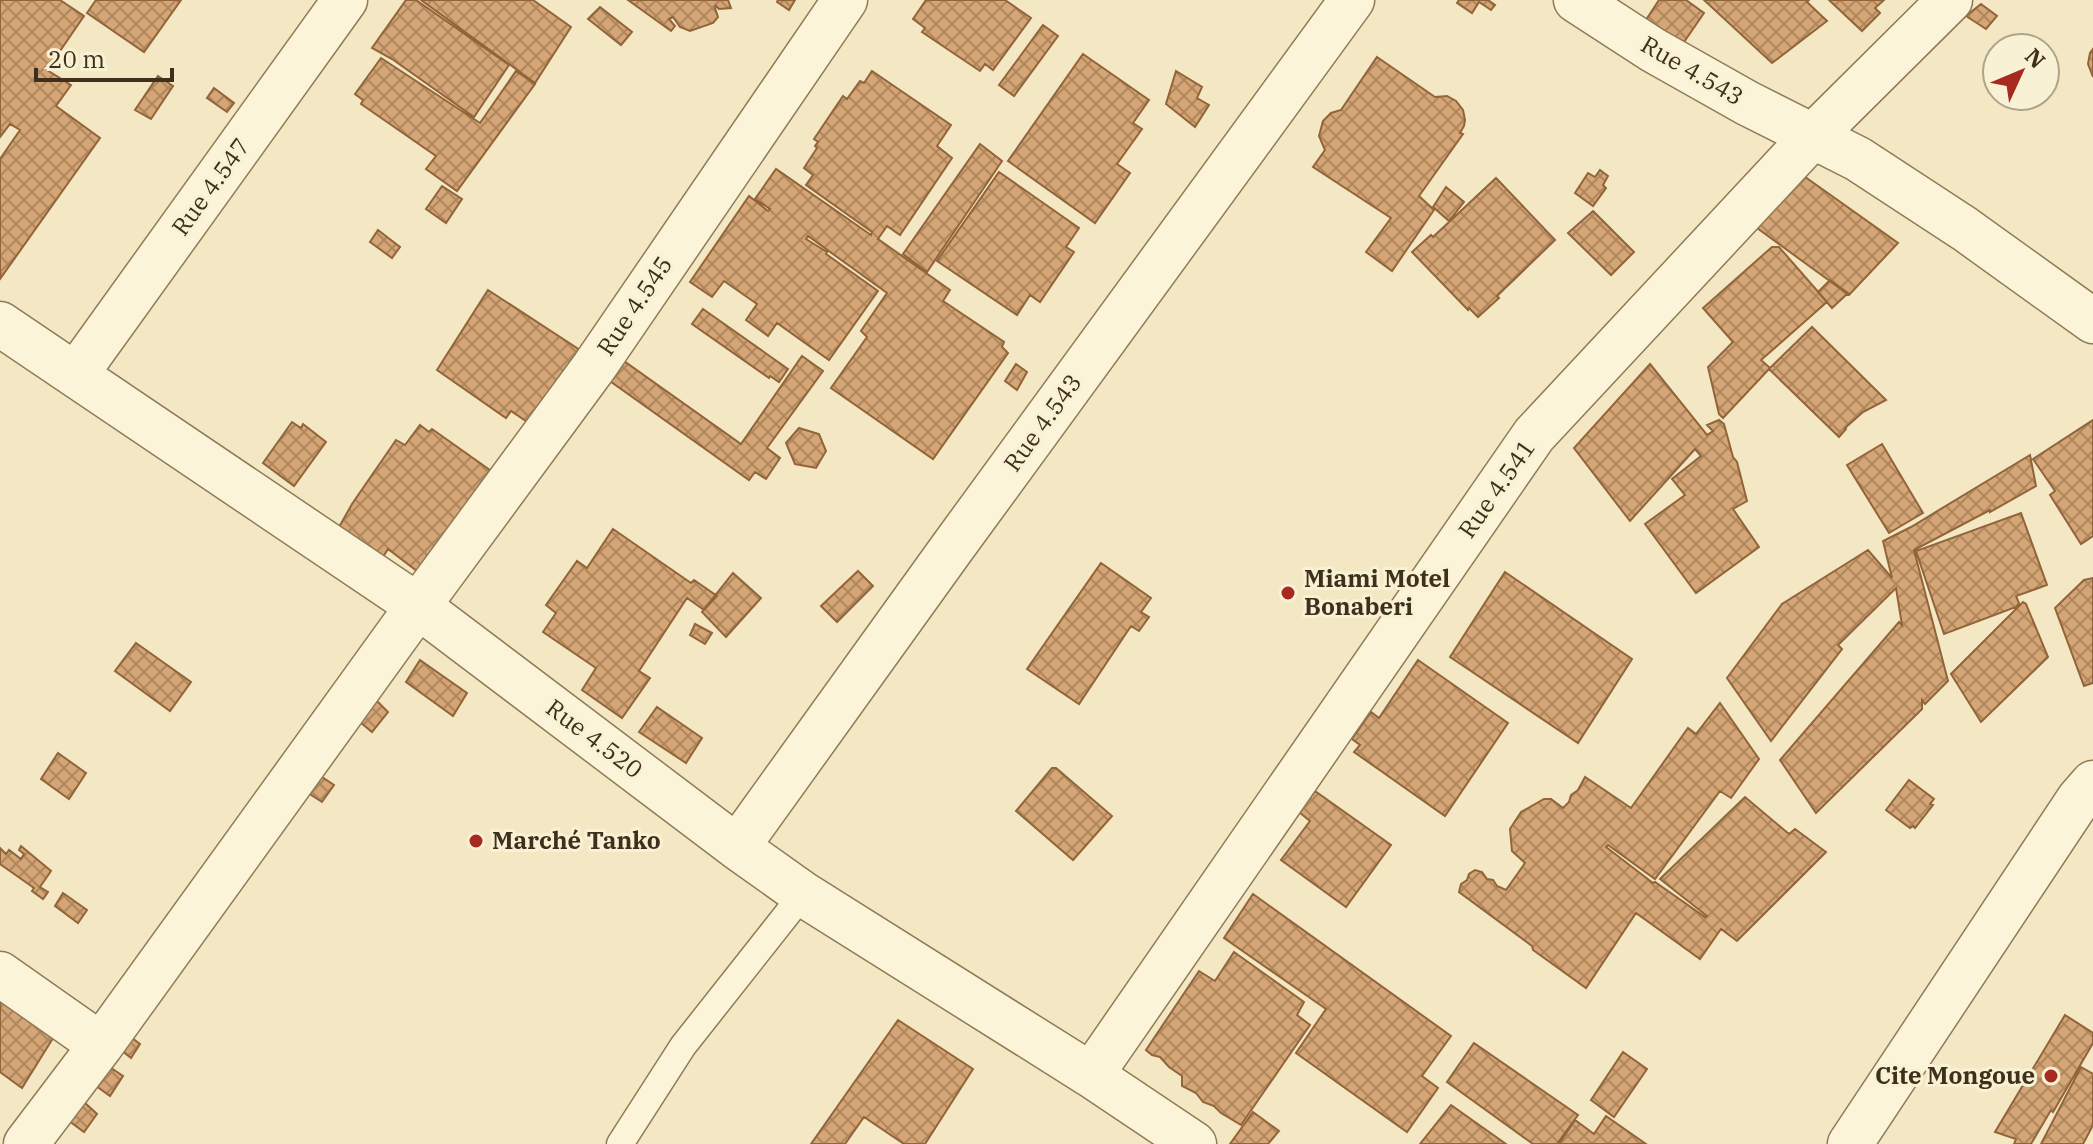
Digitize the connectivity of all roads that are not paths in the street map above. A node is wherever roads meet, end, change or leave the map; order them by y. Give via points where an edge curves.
1 (345, 0) edge
2 (845, 0) edge
3 (1352, 0) edge
4 (1576, 0) edge
5 (1950, 0) edge
6 (1812, 137) junction
7 (2093, 321) edge
8 (0, 324) edge
9 (76, 374) junction
10 (418, 606) junction
11 (2093, 783) edge
12 (737, 847) junction
13 (803, 894) junction
14 (0, 974) edge
15 (101, 1045) junction
16 (1091, 1075) junction
17 (26, 1144) edge
18 (620, 1144) edge
19 (1194, 1144) edge
20 (1850, 1144) edge

1 - 9 street, Rue 4.547
2 - 10 street, Rue 4.545 via 594,367
3 - 12 street, Rue 4.543
4 - 6 street, Rue 4.543 via 1653,50
5 - 6 street, Rue 4.541
6 - 7 street, Rue 4.543 via 1858,159 1965,229
6 - 16 street, Rue 4.541 via 1534,435
8 - 9 street, Rue 4.520
9 - 10 street, Rue 4.520
10 - 12 street, Rue 4.520
10 - 15 street, Rue 4.545
11 - 20 street
12 - 13 street, Rue 4.520
13 - 16 street, Rue 4.520
13 - 18 lane via 683,1046
14 - 15 street
15 - 17 street, Rue 4.545
16 - 19 street, Rue 4.520

